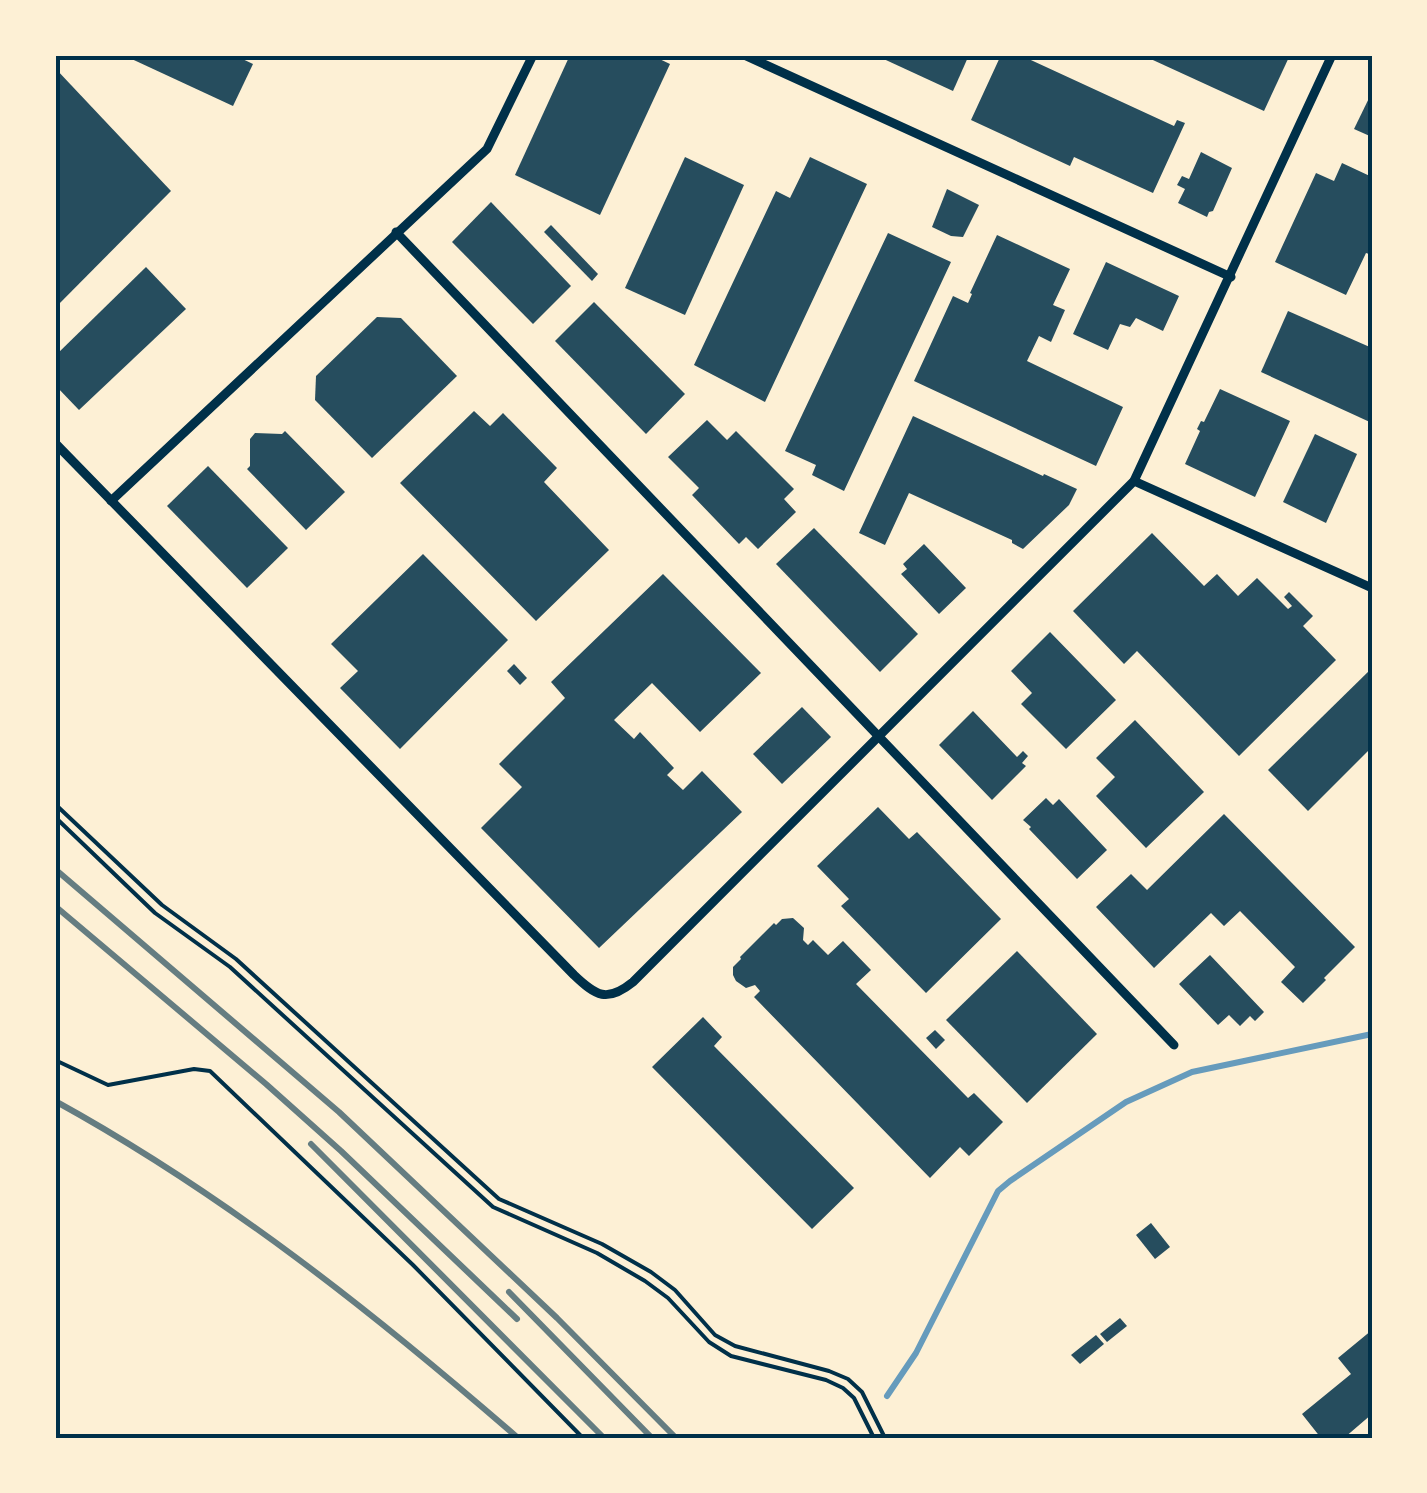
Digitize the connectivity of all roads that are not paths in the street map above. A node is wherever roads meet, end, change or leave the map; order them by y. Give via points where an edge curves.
1 (533, 55) edge
2 (744, 55) edge
3 (1332, 55) edge
4 (396, 232) junction
5 (1231, 277) junction
6 (55, 443) edge
7 (1134, 482) junction
8 (111, 501) junction
9 (1372, 588) edge
10 (880, 737) junction
11 (1174, 1045) dead end
12 (55, 1060) edge
13 (584, 1438) edge

1 - 4 street via 486,150
2 - 5 street
3 - 5 street
4 - 8 street
4 - 10 street
5 - 7 street
6 - 8 street
7 - 9 street
7 - 10 street
8 - 10 street via 599,994 615,994 633,982
10 - 11 street
12 - 13 lane via 108,1084 210,1072

